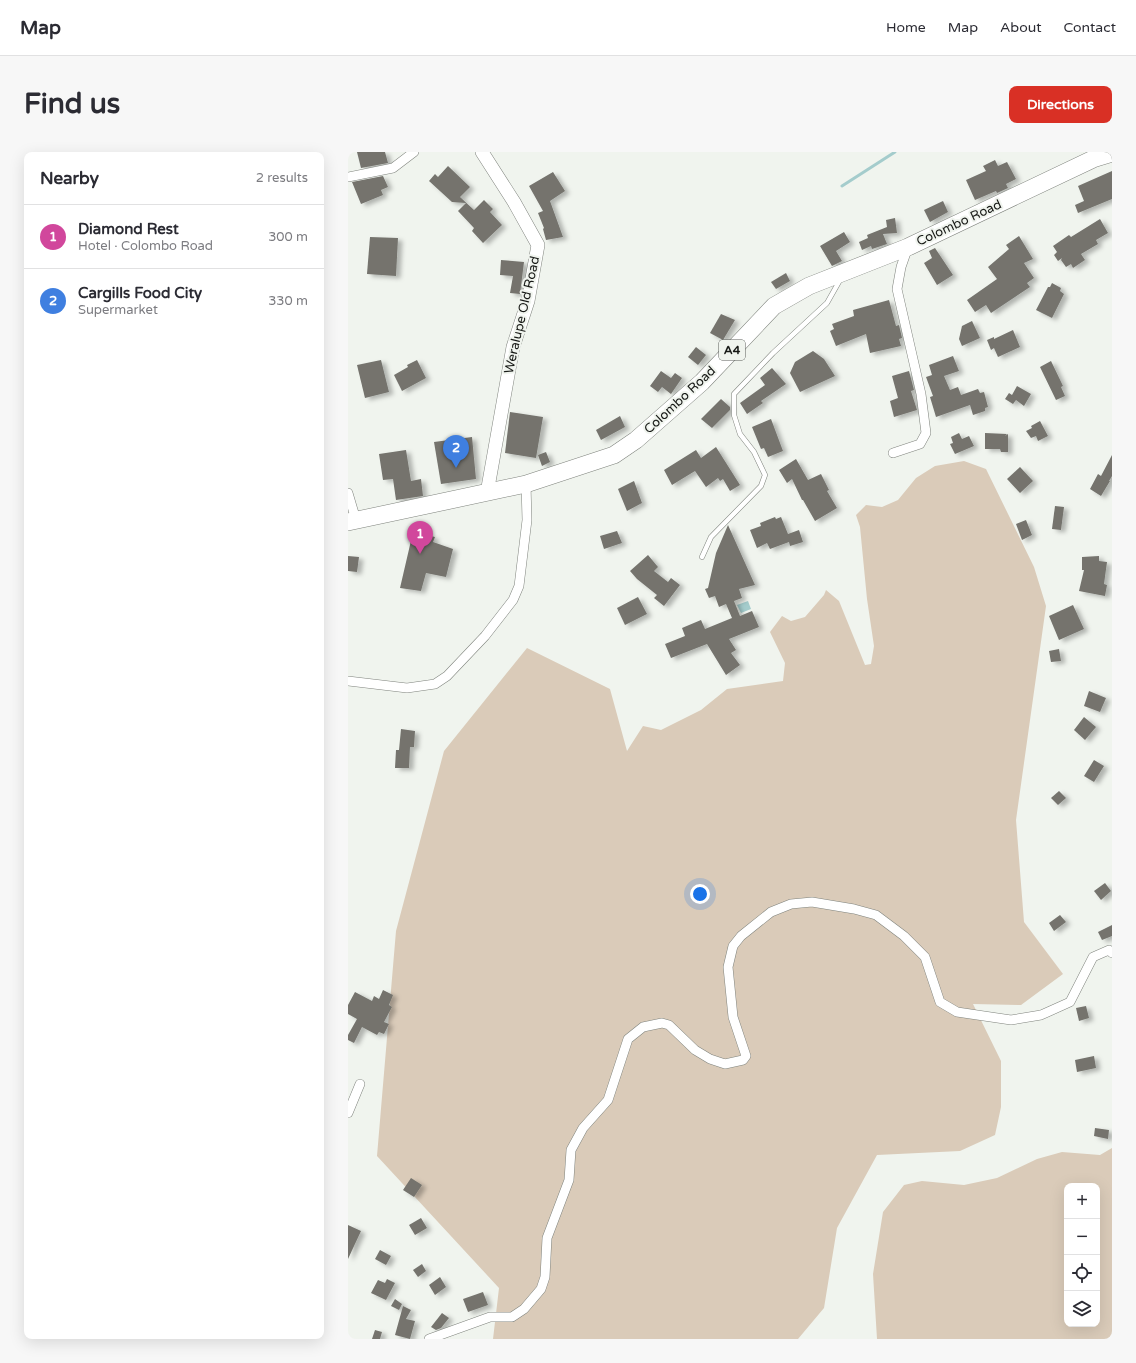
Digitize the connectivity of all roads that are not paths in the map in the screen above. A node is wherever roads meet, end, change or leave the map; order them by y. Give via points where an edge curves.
1 (414, 152) edge
2 (482, 152) edge
3 (1112, 153) edge
4 (348, 177) edge
5 (908, 247) junction
6 (843, 273) junction
7 (893, 453) dead end
8 (526, 484) junction
9 (348, 493) edge
10 (487, 493) junction
11 (352, 521) edge
12 (702, 557) dead end
13 (348, 681) edge
14 (1112, 953) edge
15 (360, 1084) dead end
16 (348, 1113) edge
17 (430, 1339) edge

1 - 4 street via 393,168
2 - 10 street, Weralupe Old Road via 538,245 528,301 513,348
3 - 5 highway, Colombo Road / A4 via 1093,159
5 - 6 highway, Colombo Road / A4
5 - 7 street via 897,289 921,394 926,433 920,444
6 - 8 highway, Colombo Road / A4 via 809,286 774,306 702,382 636,440 614,455
6 - 12 lane via 827,303 773,353 734,394 734,416 740,434 754,452 765,476 761,486 711,537
8 - 10 highway, Colombo Road / A4
8 - 13 street via 527,520 518,586 513,600 485,636 447,676 434,684 407,688
9 - 11 street
10 - 11 highway, Colombo Road / A4
14 - 17 street via 1109,950 1093,957 1070,1002 1041,1015 1011,1020 957,1012 940,1002 926,957 876,915 812,902 791,904 771,912 741,936 733,946 728,967 733,1017 746,1056 743,1060 725,1064 710,1059 696,1050 669,1025 662,1023 643,1027 628,1039 608,1100 583,1128 571,1150 569,1180 547,1238 546,1277 541,1289 524,1309 512,1317 490,1317
15 - 16 street

